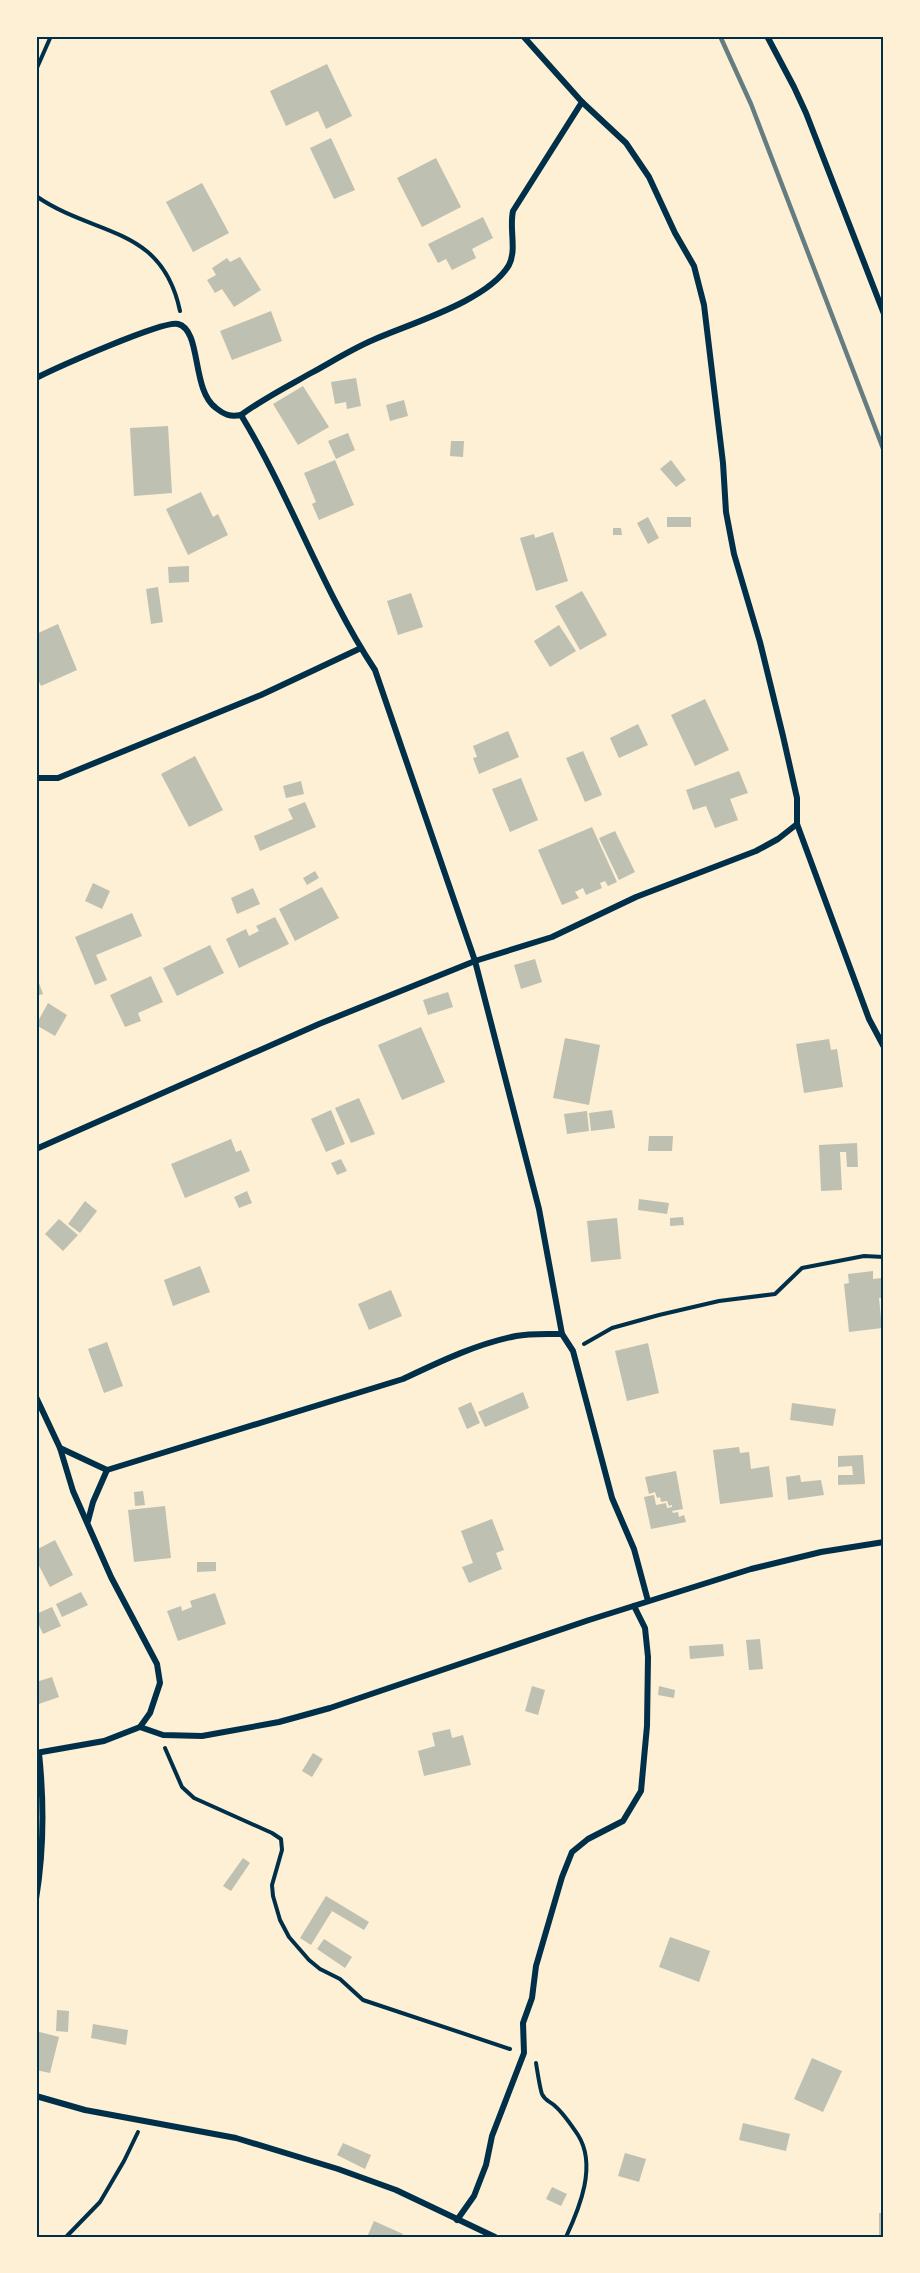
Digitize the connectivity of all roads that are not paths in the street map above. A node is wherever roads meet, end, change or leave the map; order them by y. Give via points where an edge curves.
1 (523, 36) edge
2 (767, 36) edge
3 (582, 102) junction
4 (884, 314) edge
5 (36, 378) edge
6 (242, 415) junction
7 (361, 648) junction
8 (36, 778) edge
9 (797, 824) junction
10 (475, 961) junction
11 (884, 1047) edge
12 (36, 1149) edge
13 (562, 1334) junction
14 (36, 1397) edge
15 (60, 1448) junction
16 (107, 1470) junction
17 (88, 1521) junction
18 (884, 1542) edge
19 (648, 1601) junction
20 (634, 1606) junction
21 (140, 1727) junction
22 (38, 1753) edge
23 (36, 1899) edge
24 (36, 2096) edge
25 (457, 2220) junction
26 (495, 2237) edge

1 - 3 street
2 - 4 street via 806,113
3 - 6 street via 513,211 512,256 496,280 439,314 342,355
3 - 9 street via 632,151 694,266 707,328 726,512 785,746
5 - 6 street via 133,336 179,324 194,346 206,400 223,414
6 - 7 street
7 - 8 street via 261,695 58,778
7 - 10 street via 375,670
9 - 10 street via 756,851 636,897 552,937
9 - 11 street via 869,1019
10 - 12 street via 319,1024
10 - 13 street via 538,1209
13 - 16 street via 518,1335 485,1344 393,1383
13 - 19 street via 573,1351 612,1498 634,1549
14 - 15 street
15 - 16 street
15 - 17 street via 73,1491
16 - 17 street
17 - 21 street via 111,1577 157,1664 160,1683 150,1713
18 - 19 street via 751,1569
19 - 20 street
20 - 21 street via 290,1719 202,1736 163,1735
20 - 25 street via 645,1628 648,1657 641,1791 623,1821 572,1852 536,1966 524,2023 524,2053 474,2196
21 - 22 street via 104,1741
22 - 23 street via 42,1841
24 - 25 street via 85,2110 236,2138 355,2174
25 - 26 street

